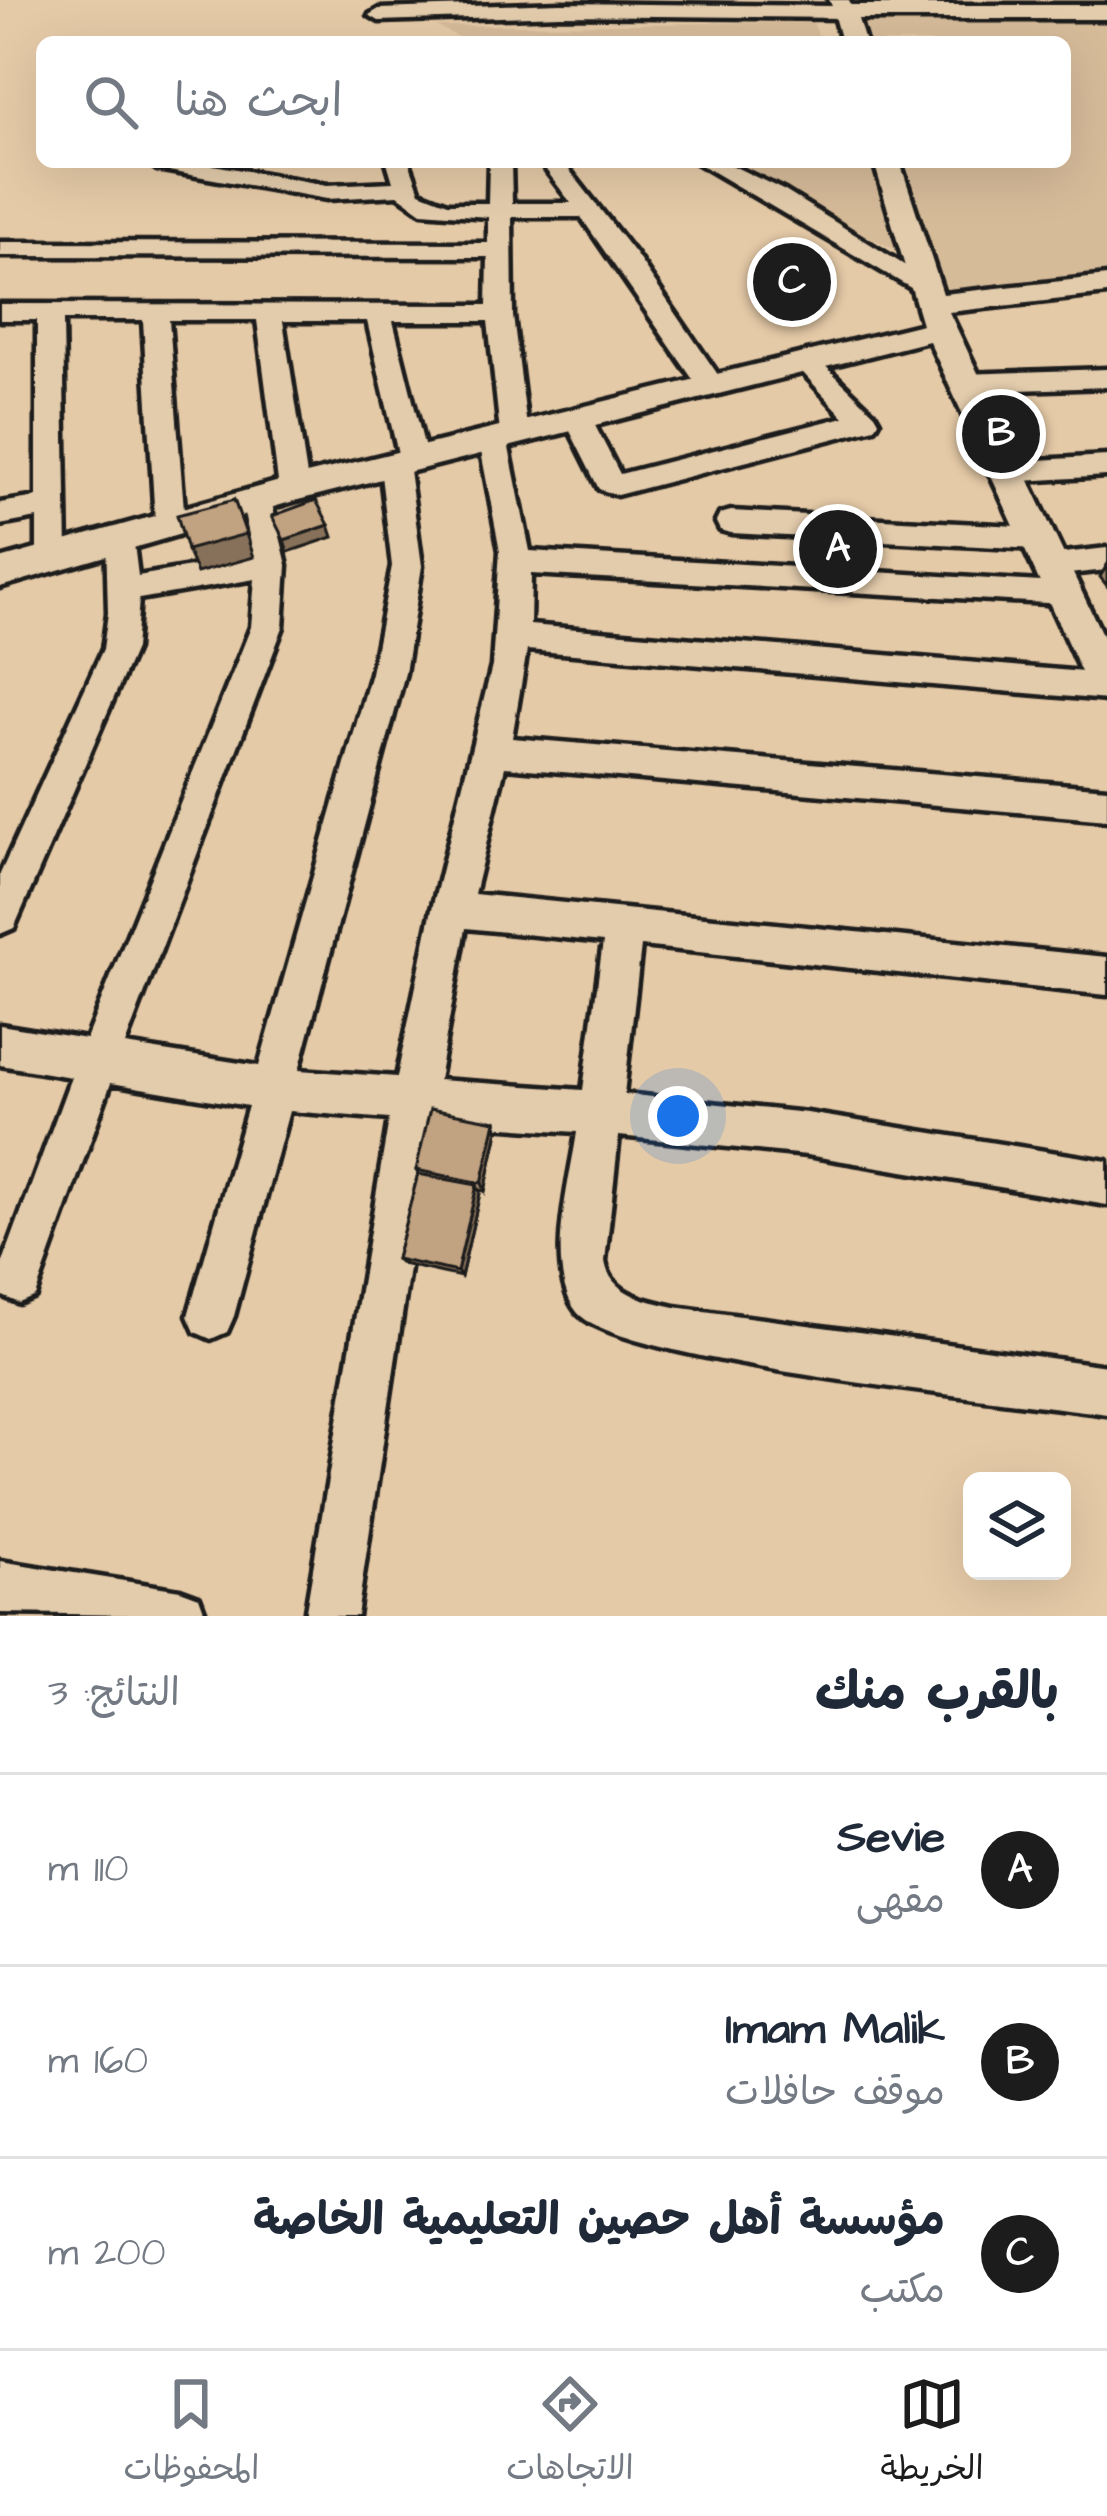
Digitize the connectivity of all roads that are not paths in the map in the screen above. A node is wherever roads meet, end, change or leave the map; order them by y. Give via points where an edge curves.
1 (559, 5) edge
2 (842, 6) edge
3 (1010, 6) edge
4 (373, 8) edge
5 (1091, 8) edge
6 (409, 33) dead end
7 (851, 36) edge
8 (191, 168) edge
9 (400, 168) edge
10 (500, 168) edge
11 (556, 168) edge
12 (719, 168) edge
13 (888, 168) edge
14 (405, 188) junction
15 (588, 210) junction
16 (501, 211) junction
17 (0, 249) edge
18 (499, 250) junction
19 (1107, 285) edge
20 (932, 307) junction
21 (0, 312) edge
22 (378, 312) junction
23 (50, 313) junction
24 (500, 313) junction
25 (269, 314) junction
26 (156, 315) junction
27 (806, 362) junction
28 (1107, 378) edge
29 (963, 382) junction
30 (711, 385) junction
31 (578, 419) junction
32 (503, 438) junction
33 (404, 464) junction
34 (1107, 466) edge
35 (1004, 472) junction
36 (294, 489) junction
37 (256, 500) junction
38 (51, 505) junction
39 (0, 514) edge
40 (170, 522) junction
41 (731, 522) dead end
42 (121, 536) junction
43 (52, 555) junction
44 (1107, 559) edge
45 (516, 562) junction
46 (272, 565) junction
47 (1049, 565) junction
48 (0, 573) edge
49 (123, 590) junction
50 (513, 636) junction
51 (1105, 675) edge
52 (488, 752) junction
53 (1107, 803) edge
54 (452, 909) junction
55 (0, 916) edge
56 (624, 928) junction
57 (1107, 976) edge
58 (0, 1045) edge
59 (98, 1061) junction
60 (271, 1089) junction
61 (416, 1099) junction
62 (603, 1113) junction
63 (1107, 1184) edge
64 (19, 1280) dead end
65 (211, 1316) dead end
66 (1107, 1390) edge
67 (0, 1587) edge
68 (180, 1616) edge
69 (331, 1616) edge

1 - 2 street
1 - 4 street
2 - 3 street
2 - 7 street
3 - 5 street
4 - 6 street
8 - 14 street via 327,192
9 - 14 street
10 - 16 street
11 - 15 street
12 - 20 street via 794,206
13 - 20 street
14 - 16 street via 432,208
15 - 16 street
15 - 30 street
16 - 18 street
17 - 18 street
18 - 24 street
19 - 20 street
20 - 27 street
20 - 29 street
21 - 23 street
22 - 24 street
22 - 25 street
22 - 33 street
23 - 26 street
23 - 38 street
24 - 32 street
25 - 26 street
25 - 36 street
26 - 40 street
27 - 30 street
27 - 31 street via 865,422 617,485
28 - 29 street
29 - 35 street
30 - 31 street
31 - 32 street
32 - 33 street
32 - 45 street
33 - 36 street
33 - 60 street via 406,566 388,673
34 - 35 street
35 - 47 street
36 - 37 street
37 - 40 street
37 - 46 street
38 - 39 street
38 - 43 street
40 - 42 street
41 - 47 street
42 - 43 street
42 - 49 street
43 - 48 street
44 - 47 street
45 - 47 street
45 - 50 street
46 - 49 street
46 - 59 street via 267,627
47 - 51 street
49 - 55 street via 119,649
50 - 51 street
50 - 52 street
52 - 53 street
52 - 54 street
54 - 56 street
54 - 61 street
56 - 57 street
56 - 62 street
58 - 59 street
59 - 60 street
59 - 64 street
60 - 61 street
60 - 65 street
61 - 62 street
61 - 69 street via 381,1274
62 - 63 street via 807,1134
62 - 66 street via 582,1261 584,1281 604,1306 736,1339
67 - 68 street

